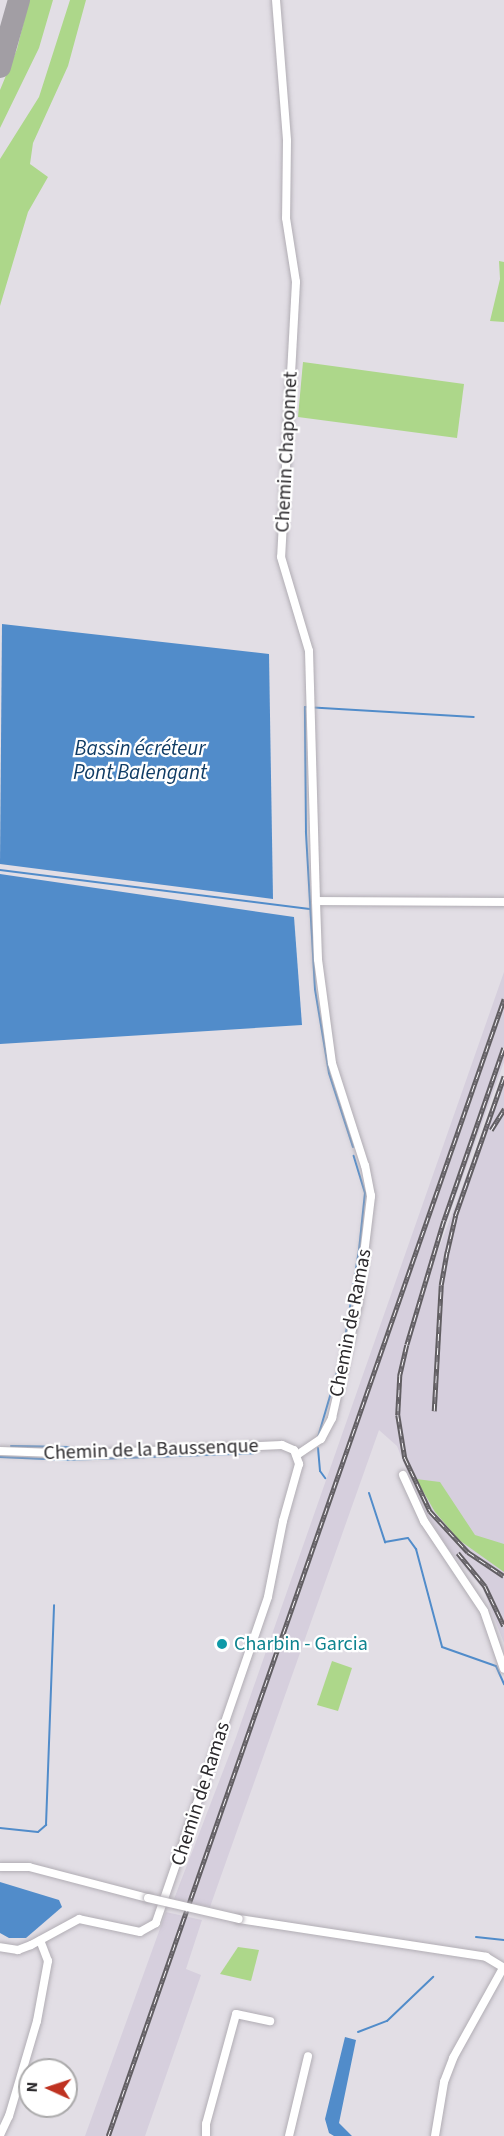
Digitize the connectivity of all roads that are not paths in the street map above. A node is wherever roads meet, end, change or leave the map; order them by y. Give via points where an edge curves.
1 (276, 0) edge
2 (316, 901) junction
3 (504, 902) edge
4 (0, 1451) edge
5 (297, 1455) junction
6 (403, 1475) dead end
7 (504, 1669) edge
8 (0, 1867) edge
9 (40, 1940) junction
10 (0, 1947) edge
11 (503, 1968) edge
12 (270, 2021) dead end
13 (308, 2056) dead end
14 (0, 2135) edge
15 (206, 2136) edge
16 (289, 2136) edge
17 (435, 2136) edge

1 - 2 street, Chemin Chaponnet via 287,141 286,218 296,282 281,556 309,651
2 - 3 street
2 - 5 street, Chemin de Ramas via 318,959 332,1064 371,1196 358,1304 333,1418 321,1439
4 - 5 street, Chemin de la Baussenque via 83,1454 282,1445
5 - 9 street, Chemin de Ramas via 297,1474 268,1597 159,1918 140,1932 79,1919
6 - 7 street via 424,1521 484,1611
8 - 11 street, bridge via 29,1867 239,1919 486,1957
9 - 10 street, Chemin de Ramas via 18,1950
9 - 14 street via 48,1961 41,2002 9,2116
11 - 17 street via 453,2058 444,2082
12 - 15 street via 236,2014
13 - 16 street

